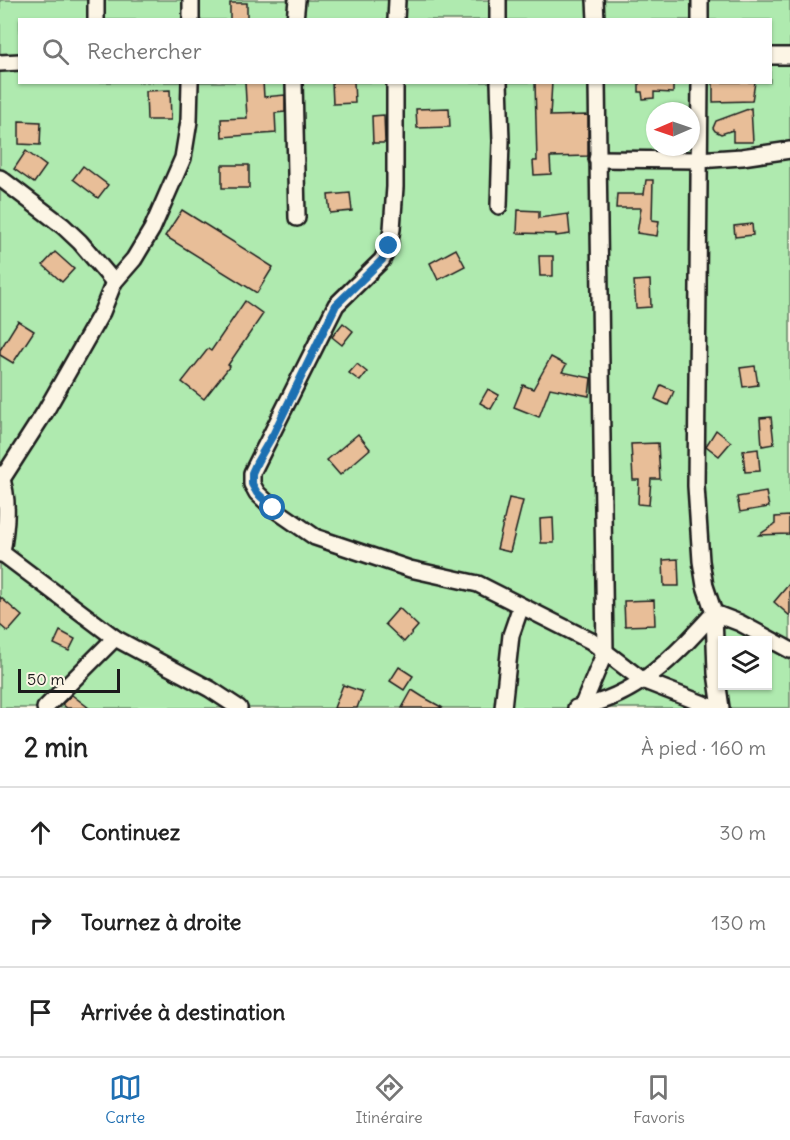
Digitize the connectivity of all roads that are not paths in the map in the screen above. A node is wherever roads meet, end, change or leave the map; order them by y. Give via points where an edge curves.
1 (96, 0) edge
2 (191, 0) edge
3 (297, 0) edge
4 (397, 0) edge
5 (498, 0) edge
6 (595, 0) edge
7 (700, 0) edge
8 (96, 18) edge
9 (191, 18) edge
10 (296, 18) edge
11 (396, 18) edge
12 (498, 18) edge
13 (596, 18) edge
14 (700, 18) edge
15 (772, 56) edge
16 (790, 56) edge
17 (18, 62) edge
18 (0, 63) edge
19 (190, 84) edge
20 (294, 84) edge
21 (395, 84) edge
22 (499, 84) edge
23 (597, 84) edge
24 (700, 84) edge
25 (790, 150) edge
26 (597, 159) junction
27 (698, 160) junction
28 (0, 178) edge
29 (499, 206) dead end
30 (297, 218) dead end
31 (114, 282) junction
32 (1, 476) edge
33 (1, 554) edge
34 (521, 606) junction
35 (714, 613) junction
36 (115, 638) junction
37 (790, 650) edge
38 (605, 652) junction
39 (642, 680) junction
40 (210, 689) junction
41 (579, 707) edge
42 (45, 708) edge
43 (214, 708) edge
44 (239, 708) edge
45 (503, 708) edge
46 (714, 708) edge
47 (721, 708) edge

1 - 8 street
2 - 9 street
3 - 10 street
4 - 11 street
5 - 12 street
6 - 13 street
7 - 14 street
15 - 16 street
17 - 18 street
19 - 31 street via 183,158 152,229
20 - 30 street
21 - 34 street via 395,187 389,246 382,260 336,305 257,462 252,484 273,508 315,537 410,568 478,584
22 - 29 street
23 - 26 street
24 - 27 street
25 - 27 street
26 - 27 street
26 - 38 street
27 - 35 street via 696,486 702,569
28 - 31 street via 63,226
31 - 32 street via 102,312 45,412
32 - 33 street via 6,525
33 - 36 street
34 - 38 street via 573,631
34 - 45 street via 511,635
35 - 37 street
35 - 39 street via 661,668
35 - 47 street
36 - 40 street
36 - 42 street
38 - 39 street
38 - 41 street
39 - 41 street via 600,703
39 - 46 street
40 - 43 street
40 - 44 street

